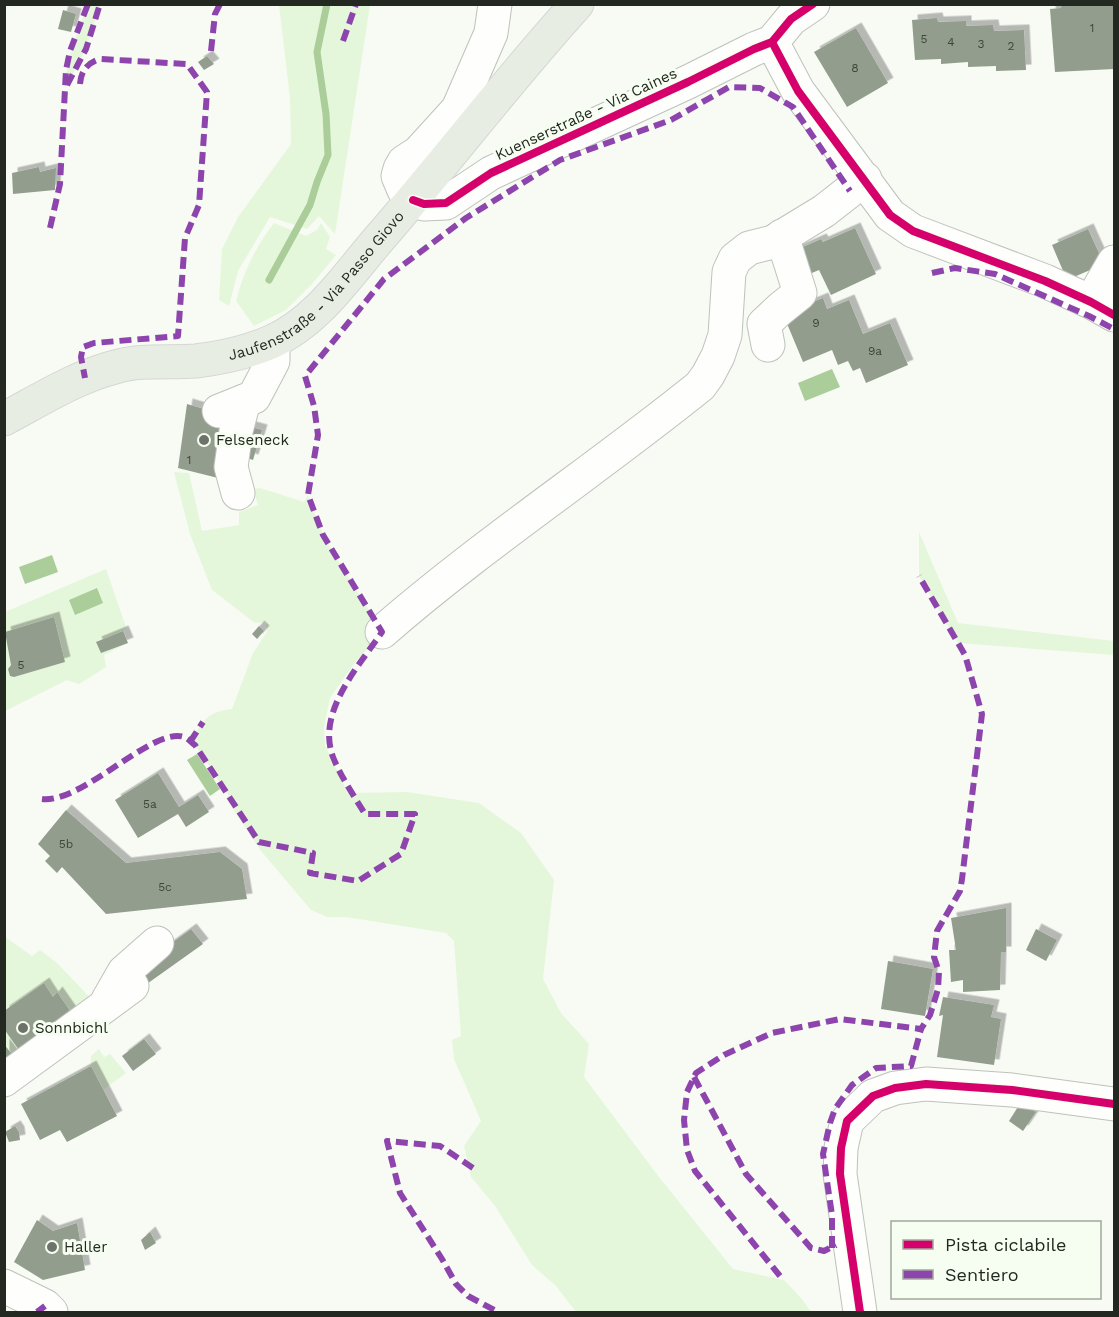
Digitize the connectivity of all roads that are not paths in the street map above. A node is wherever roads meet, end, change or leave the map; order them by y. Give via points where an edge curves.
1 (495, 4) edge
2 (517, 4) edge
3 (813, 4) edge
4 (575, 6) edge
5 (772, 42) junction
6 (458, 109) junction
7 (865, 179) junction
8 (414, 200) junction
9 (782, 236) junction
10 (1114, 262) edge
11 (1103, 309) edge
12 (273, 342) junction
13 (768, 345) dead end
14 (4, 419) edge
15 (238, 493) dead end
16 (382, 632) dead end
17 (157, 943) dead end
18 (4, 1080) edge
19 (1114, 1104) edge
20 (4, 1286) edge
21 (51, 1312) edge
22 (860, 1312) edge

1 - 6 street via 491,33
2 - 6 street via 489,63
3 - 5 street, Kuenserstraße - Via Caines via 791,19
4 - 8 main road, Jaufenstraße - Via Passo Giovo
5 - 7 street via 798,91
5 - 8 street, Kuenserstraße - Via Caines via 491,173 446,203 424,204
6 - 8 street via 400,169 401,184
7 - 9 street via 824,211
7 - 11 street via 890,214 913,231 1045,281
8 - 12 main road, Jaufenstraße - Via Passo Giovo via 320,308
9 - 13 street via 800,293 764,324
9 - 16 street via 749,248 735,259 729,272 725,335 700,386
10 - 11 street
12 - 14 main road, Jaufenstraße - Via Passo Giovo via 196,361 116,366 75,381
12 - 15 street via 273,361 254,397 231,406 236,431 231,467
17 - 18 street via 124,972 120,995
19 - 22 street via 1012,1090 926,1084 873,1095 847,1121 841,1148 840,1174
20 - 21 street

